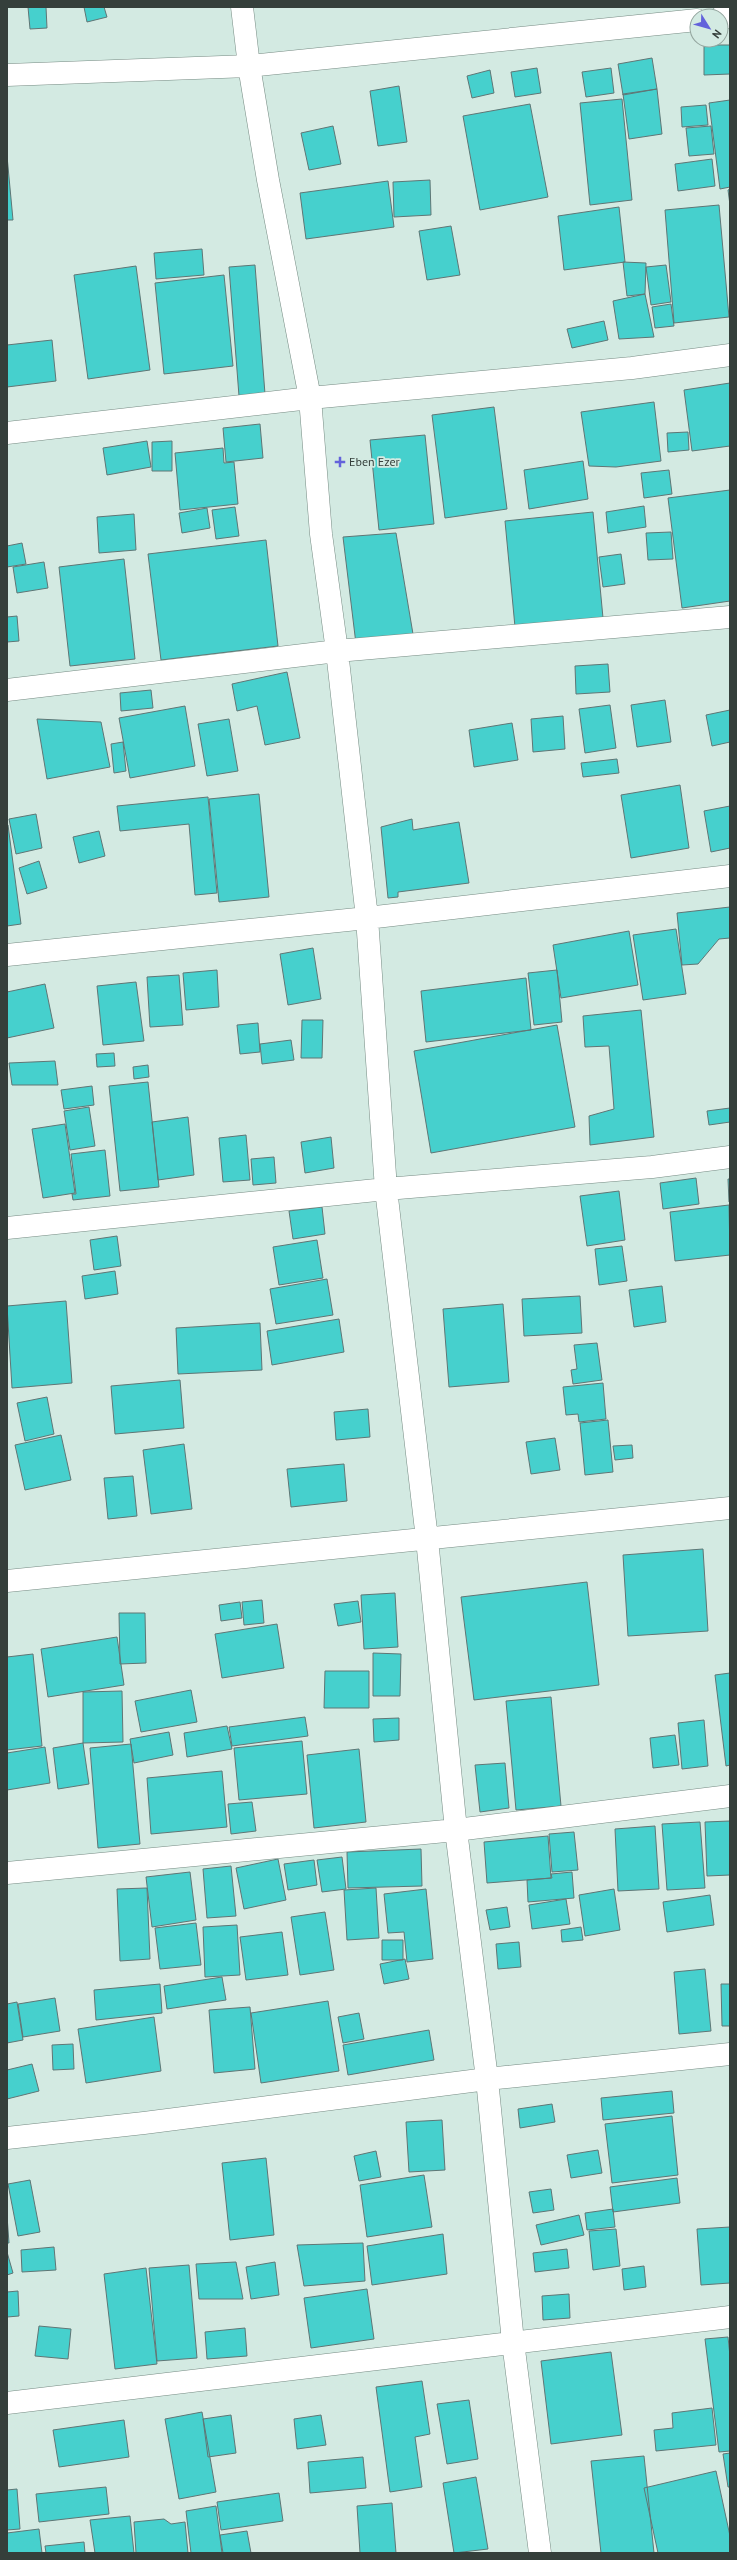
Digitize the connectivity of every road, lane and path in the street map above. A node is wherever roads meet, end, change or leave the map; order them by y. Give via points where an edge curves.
1 (242, 7) edge
2 (689, 21) edge
3 (249, 66) junction
4 (7, 75) edge
5 (730, 355) edge
6 (310, 398) junction
7 (7, 433) edge
8 (730, 617) edge
9 (337, 651) junction
10 (7, 690) edge
11 (730, 876) edge
12 (367, 918) junction
13 (7, 955) edge
14 (730, 1157) edge
15 (386, 1189) junction
16 (7, 1228) edge
17 (730, 1508) edge
18 (427, 1539) junction
19 (7, 1581) edge
20 (730, 1796) edge
21 (456, 1830) junction
22 (7, 1872) edge
23 (730, 2054) edge
24 (487, 2079) junction
25 (7, 2138) edge
26 (730, 2317) edge
27 (512, 2342) junction
28 (7, 2403) edge
29 (540, 2553) edge

1 - 3 street
2 - 3 street
3 - 4 street
3 - 6 street
5 - 6 street via 632,368
6 - 7 street
6 - 9 street via 321,534
8 - 9 street
9 - 10 street
9 - 12 street
11 - 12 street
12 - 13 street
12 - 15 street
14 - 15 street
15 - 16 street
15 - 18 street
17 - 18 street
18 - 19 street
18 - 21 street
20 - 21 street
21 - 22 street
21 - 24 street
23 - 24 street
24 - 25 street
24 - 27 street
26 - 27 street
27 - 28 street
27 - 29 street

